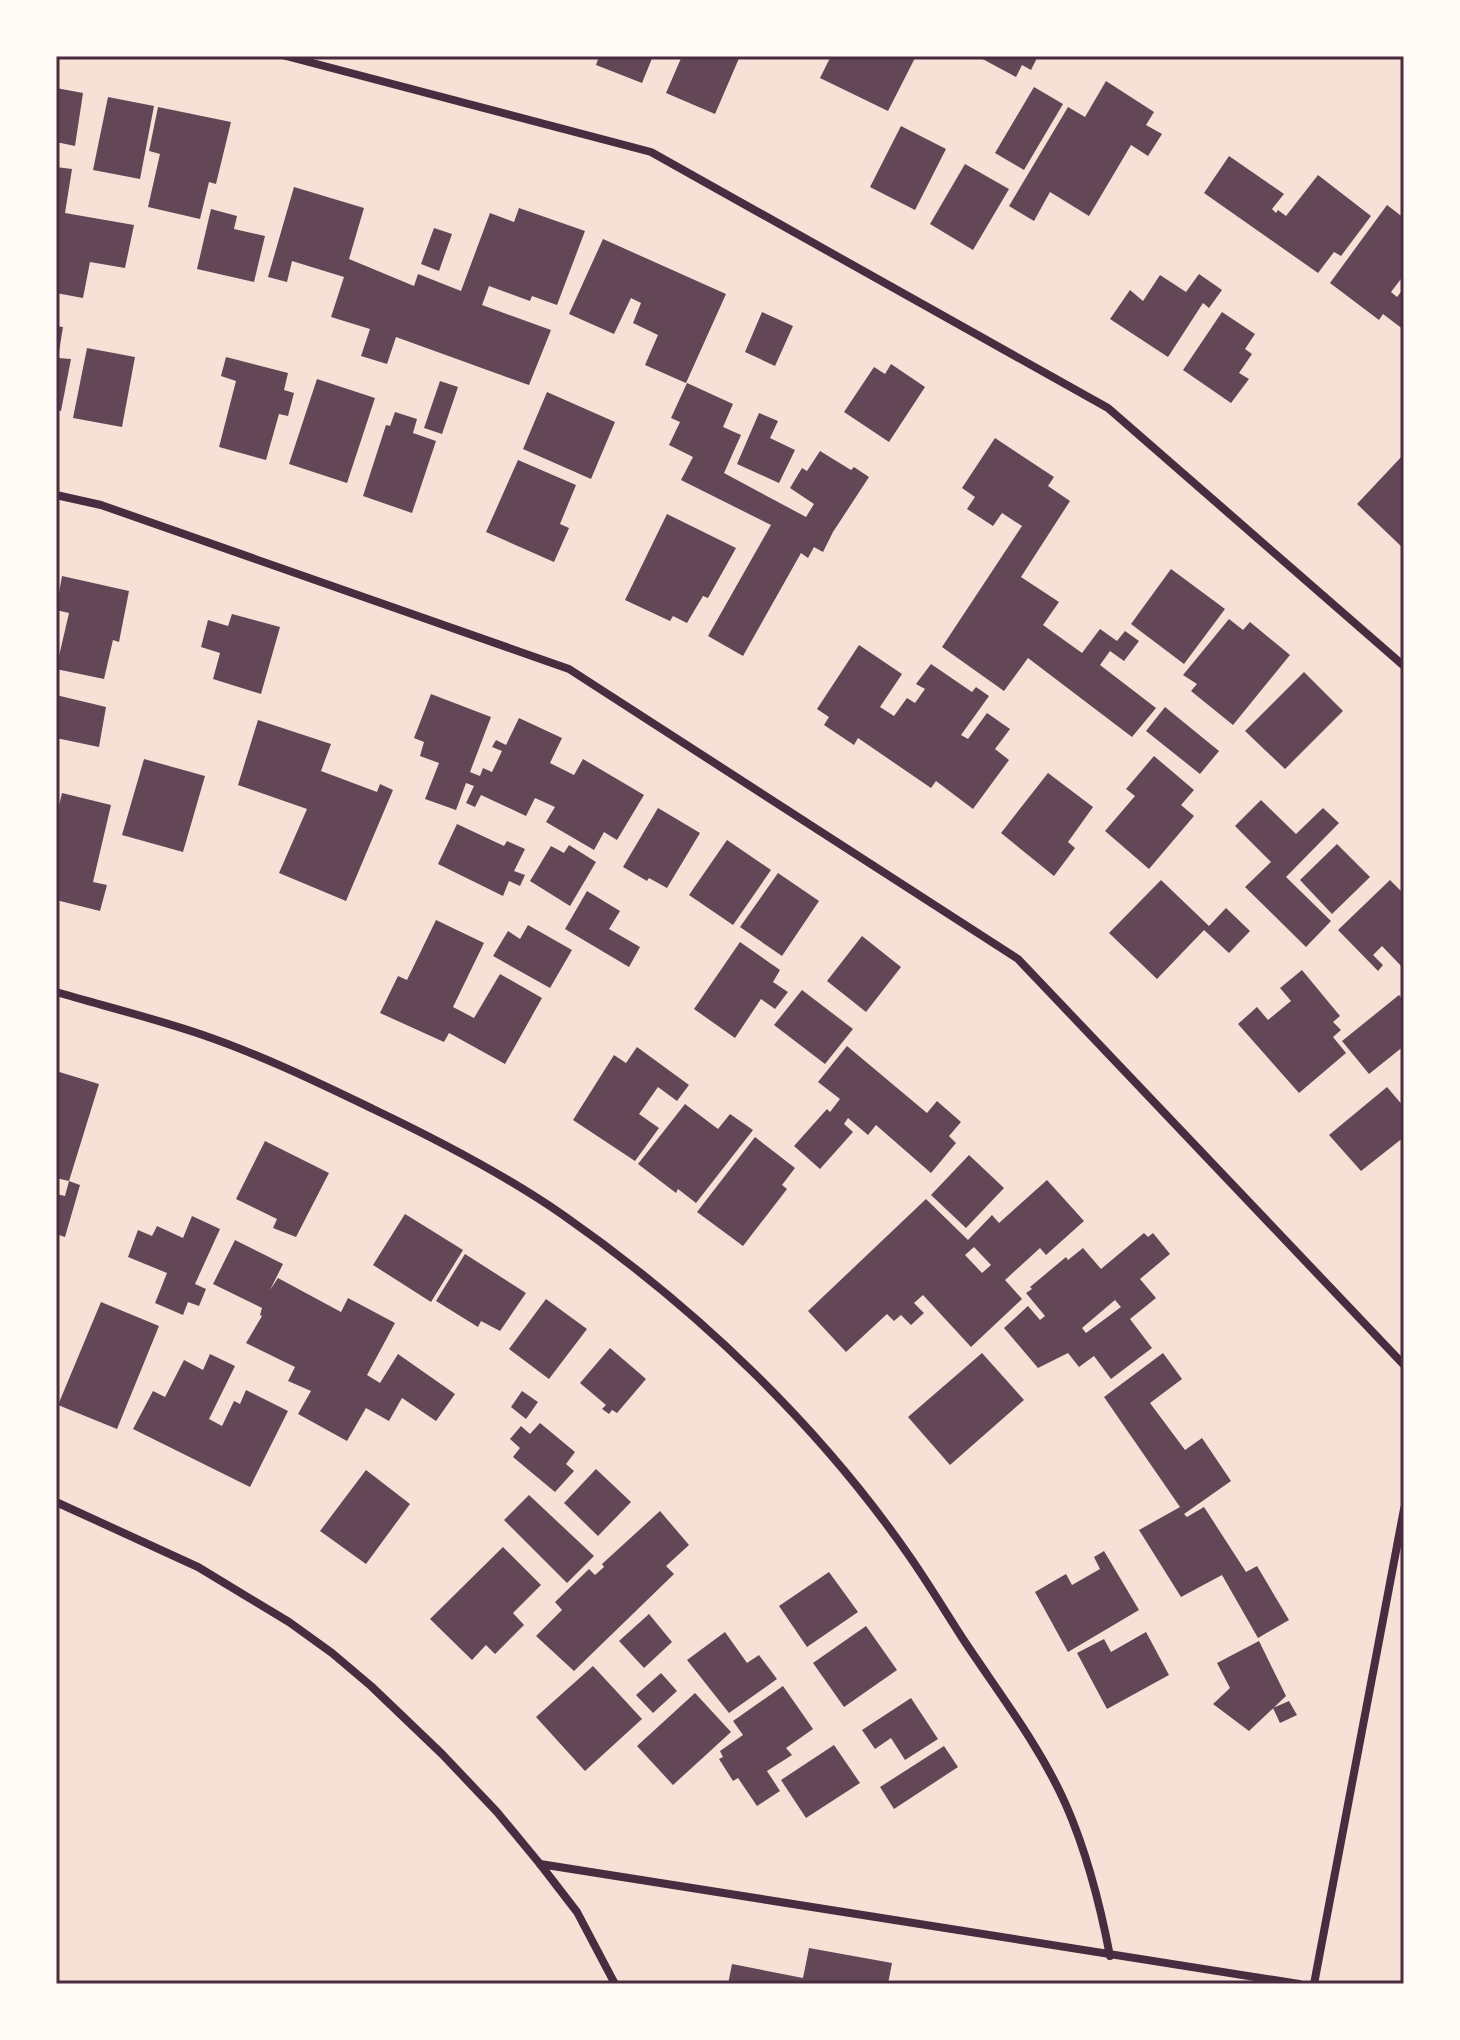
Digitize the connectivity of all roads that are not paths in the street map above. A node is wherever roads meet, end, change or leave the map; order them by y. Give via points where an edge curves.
1 (286, 56) edge
2 (56, 495) edge
3 (1404, 666) edge
4 (56, 992) edge
5 (1404, 1365) edge
6 (56, 1502) edge
7 (1404, 1509) edge
8 (540, 1864) junction
9 (1110, 1956) junction
10 (615, 1984) edge
11 (1299, 1984) edge
12 (1314, 1984) edge

1 - 3 street via 651,152 1108,408
2 - 5 street via 101,505 582,677 1018,959
4 - 9 street via 204,1035 329,1087 443,1143 561,1214 713,1335 799,1420 889,1529 1027,1737 1065,1801 1084,1851
6 - 8 street via 198,1567 332,1653 442,1754
7 - 12 street
8 - 9 street
8 - 10 street via 577,1912
9 - 11 street

